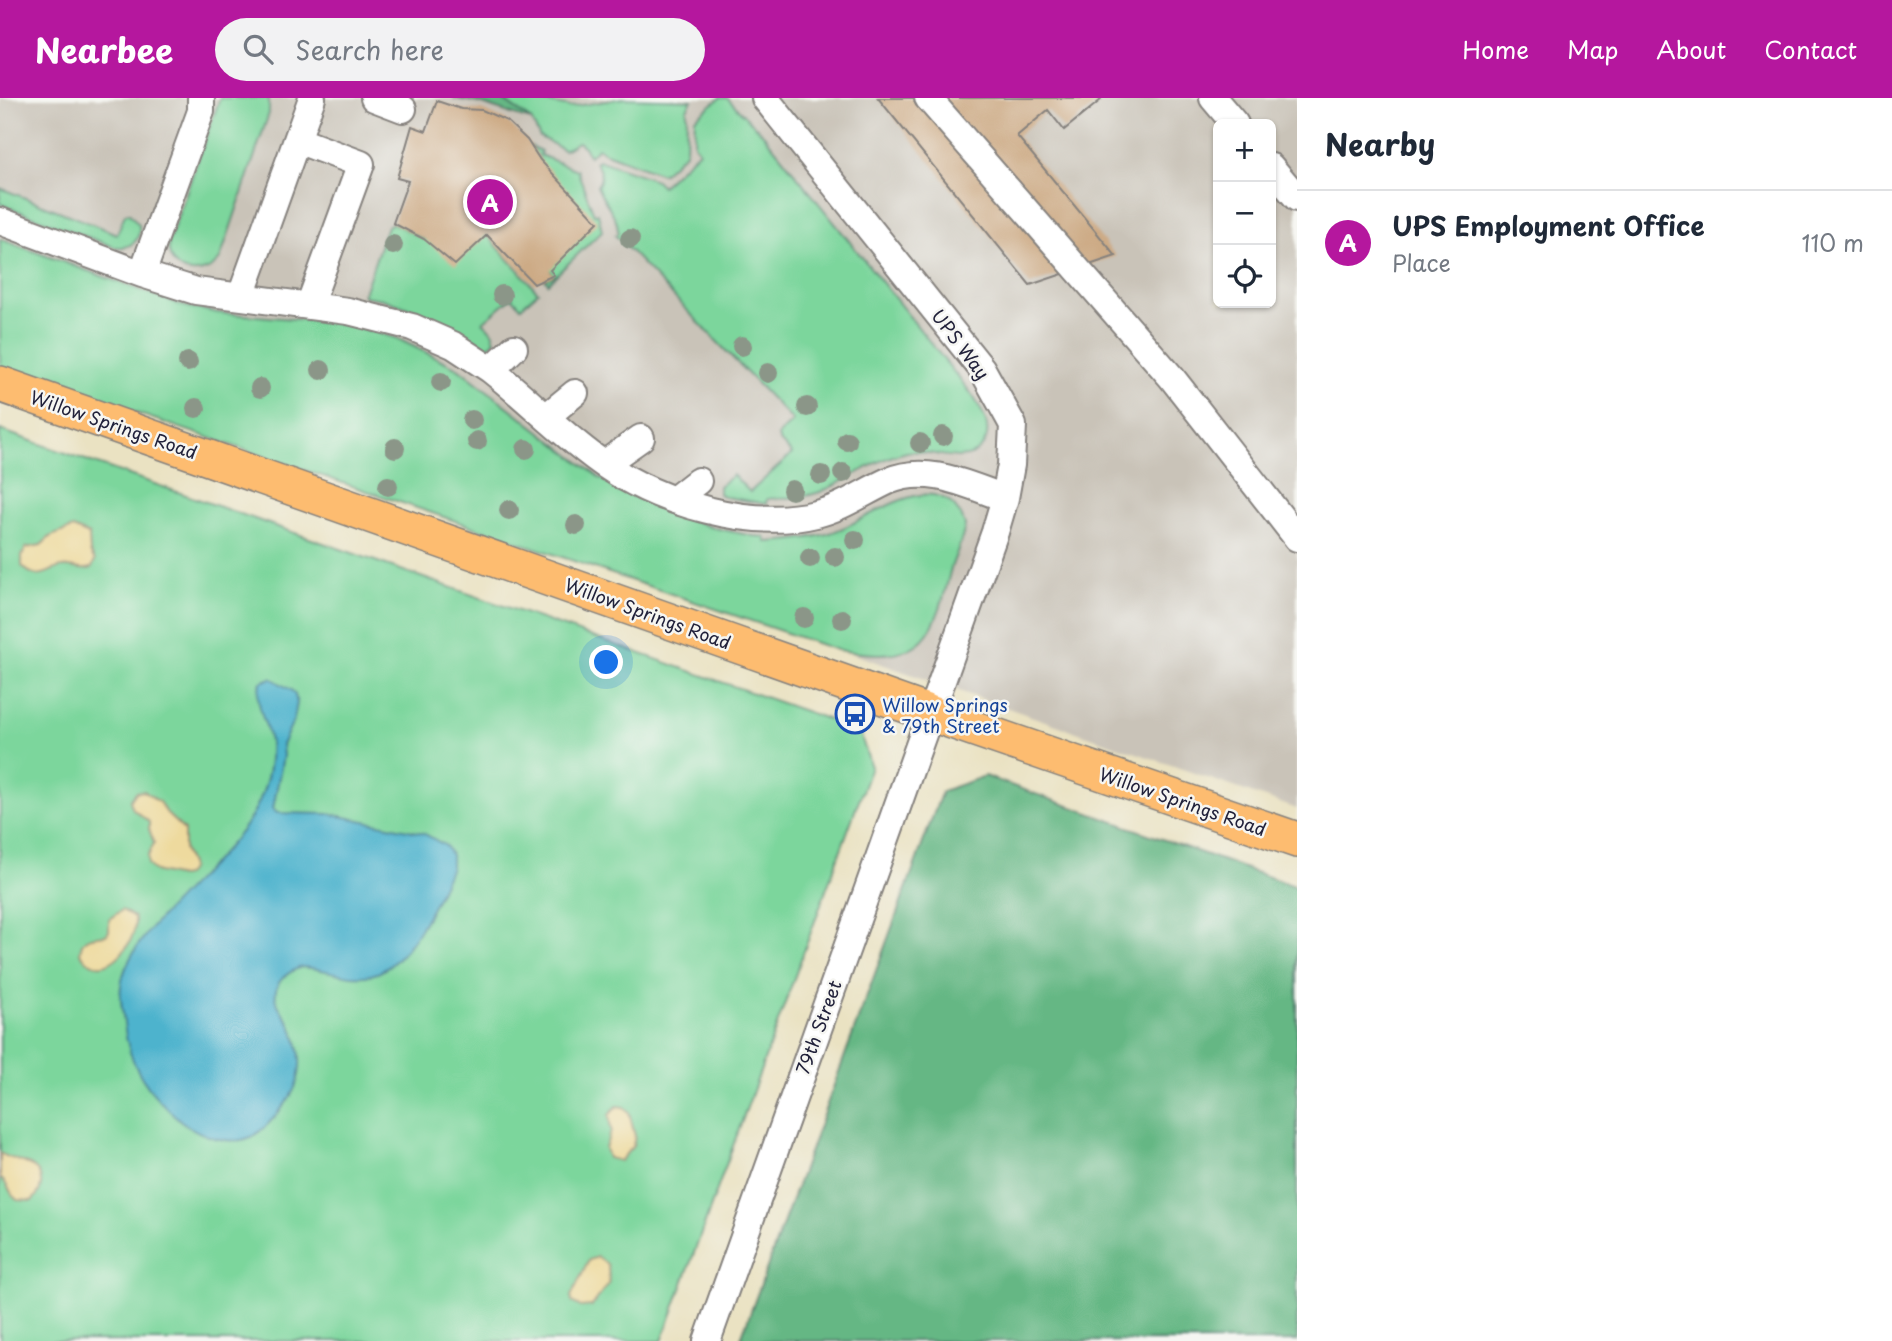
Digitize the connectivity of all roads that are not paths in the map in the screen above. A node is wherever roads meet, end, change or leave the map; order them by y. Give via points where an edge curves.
1 (201, 98) edge
2 (313, 98) edge
3 (374, 98) edge
4 (765, 98) edge
5 (928, 98) edge
6 (1213, 98) edge
7 (403, 109) dead end
8 (1231, 119) edge
9 (297, 140) junction
10 (1276, 173) edge
11 (1297, 198) edge
12 (0, 221) edge
13 (142, 274) junction
14 (241, 296) junction
15 (309, 306) junction
16 (514, 348) dead end
17 (491, 370) junction
18 (0, 384) edge
19 (575, 393) dead end
20 (547, 416) junction
21 (641, 438) dead end
22 (604, 464) junction
23 (698, 481) dead end
24 (1005, 498) junction
25 (675, 499) junction
26 (1297, 538) edge
27 (929, 713) junction
28 (1297, 841) edge
29 (707, 1341) edge

1 - 13 street via 201,111
2 - 9 street
3 - 7 street
4 - 24 street, UPS Way via 982,369 1013,425
5 - 26 street via 1172,378
6 - 8 street
9 - 14 street
9 - 15 street via 361,164
10 - 11 street
12 - 13 street
13 - 14 street via 196,291
14 - 15 street
15 - 17 street via 412,327 453,345
16 - 17 street
17 - 20 street
18 - 27 main road, Willow Springs Road
19 - 20 street
20 - 22 street
21 - 22 street
22 - 25 street
23 - 25 street
24 - 25 street via 926,473 889,481 825,512 784,520 737,517
24 - 27 street, UPS Way
27 - 28 main road, Willow Springs Road
27 - 29 street, 79th Street

